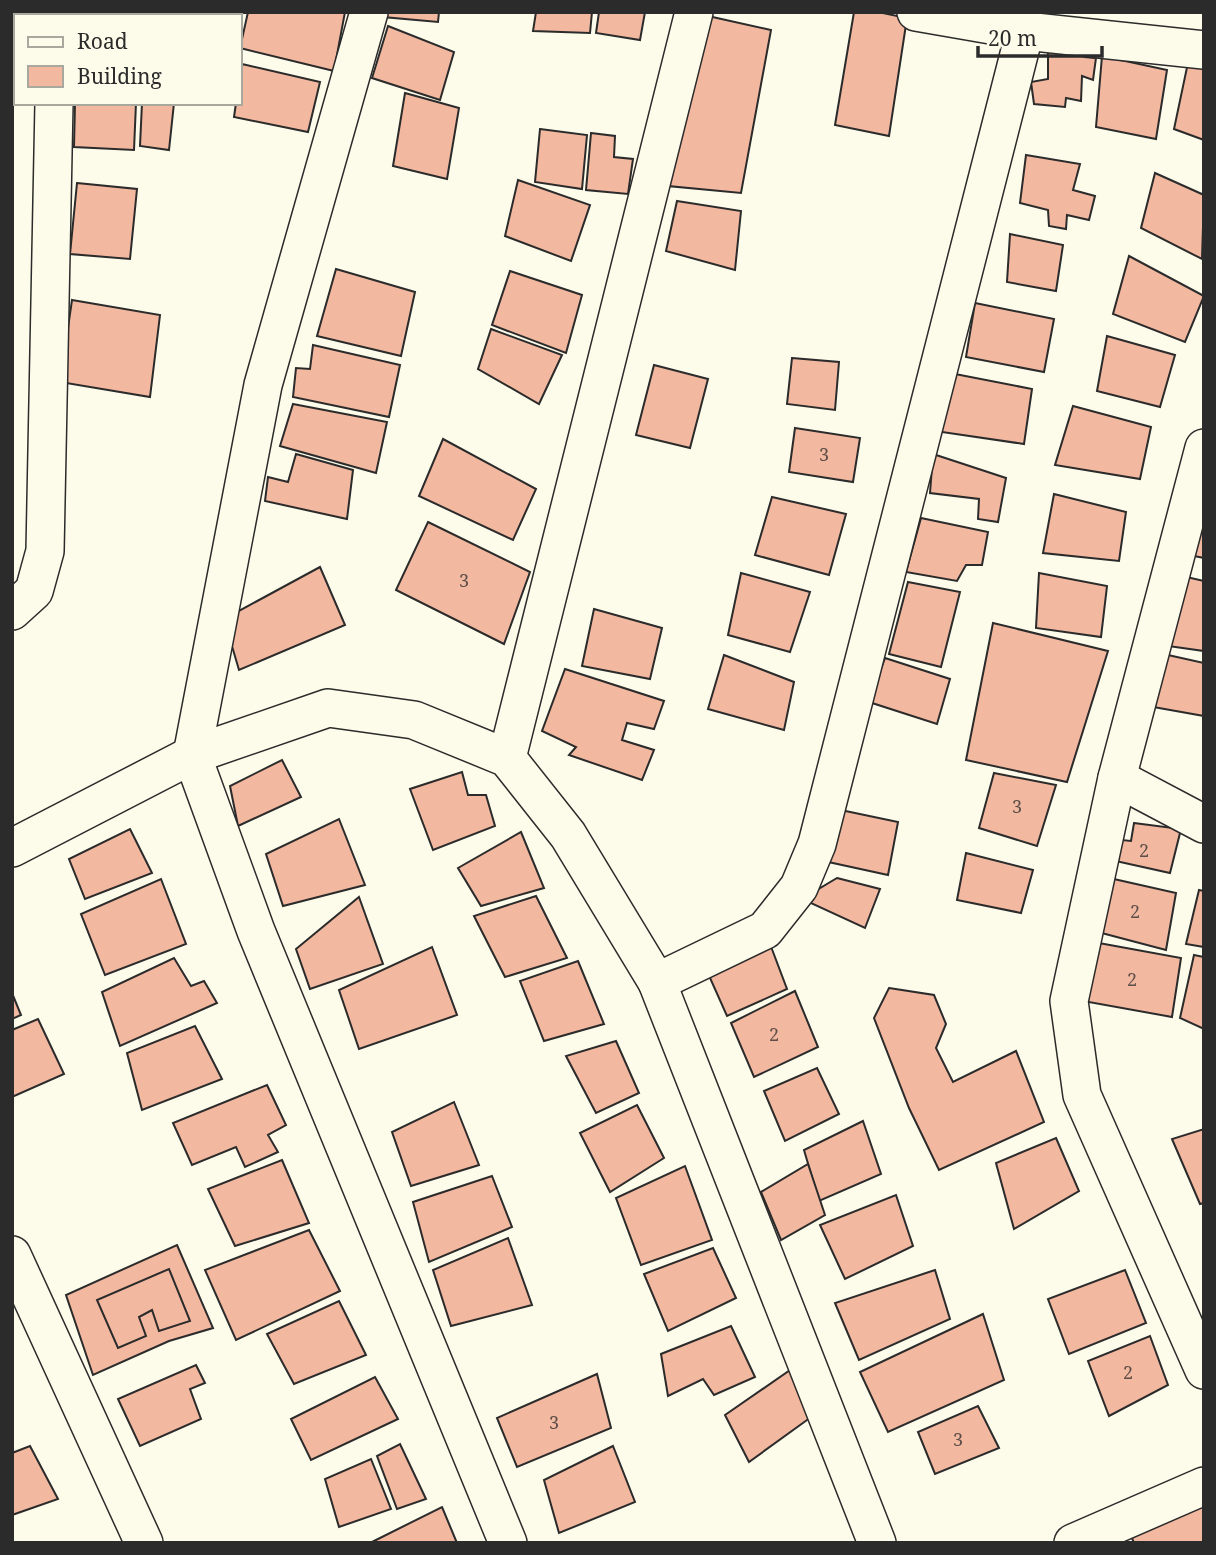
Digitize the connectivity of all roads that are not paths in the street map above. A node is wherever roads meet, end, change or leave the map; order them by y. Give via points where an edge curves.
1 (369, 12) edge
2 (694, 12) edge
3 (916, 12) edge
4 (1025, 31) junction
5 (1204, 50) edge
6 (54, 105) edge
7 (1204, 448) edge
8 (12, 611) edge
9 (192, 755) junction
10 (507, 758) junction
11 (1116, 778) junction
12 (1204, 824) edge
13 (12, 848) edge
14 (657, 982) junction
15 (12, 1255) edge
16 (1204, 1370) edge
17 (1204, 1486) edge
18 (144, 1543) edge
19 (508, 1543) edge
20 (877, 1543) edge
21 (1073, 1543) edge

1 - 9 street via 263,386
2 - 10 street
3 - 4 street
4 - 5 street
4 - 14 street via 817,844 799,887 765,930
6 - 8 street via 45,551 34,591
7 - 11 street
9 - 10 street via 328,708 414,720
9 - 13 street
9 - 19 street via 256,931
10 - 14 street via 568,835
11 - 12 street
11 - 16 street via 1069,1001 1082,1095
14 - 20 street
15 - 18 street
17 - 21 street

